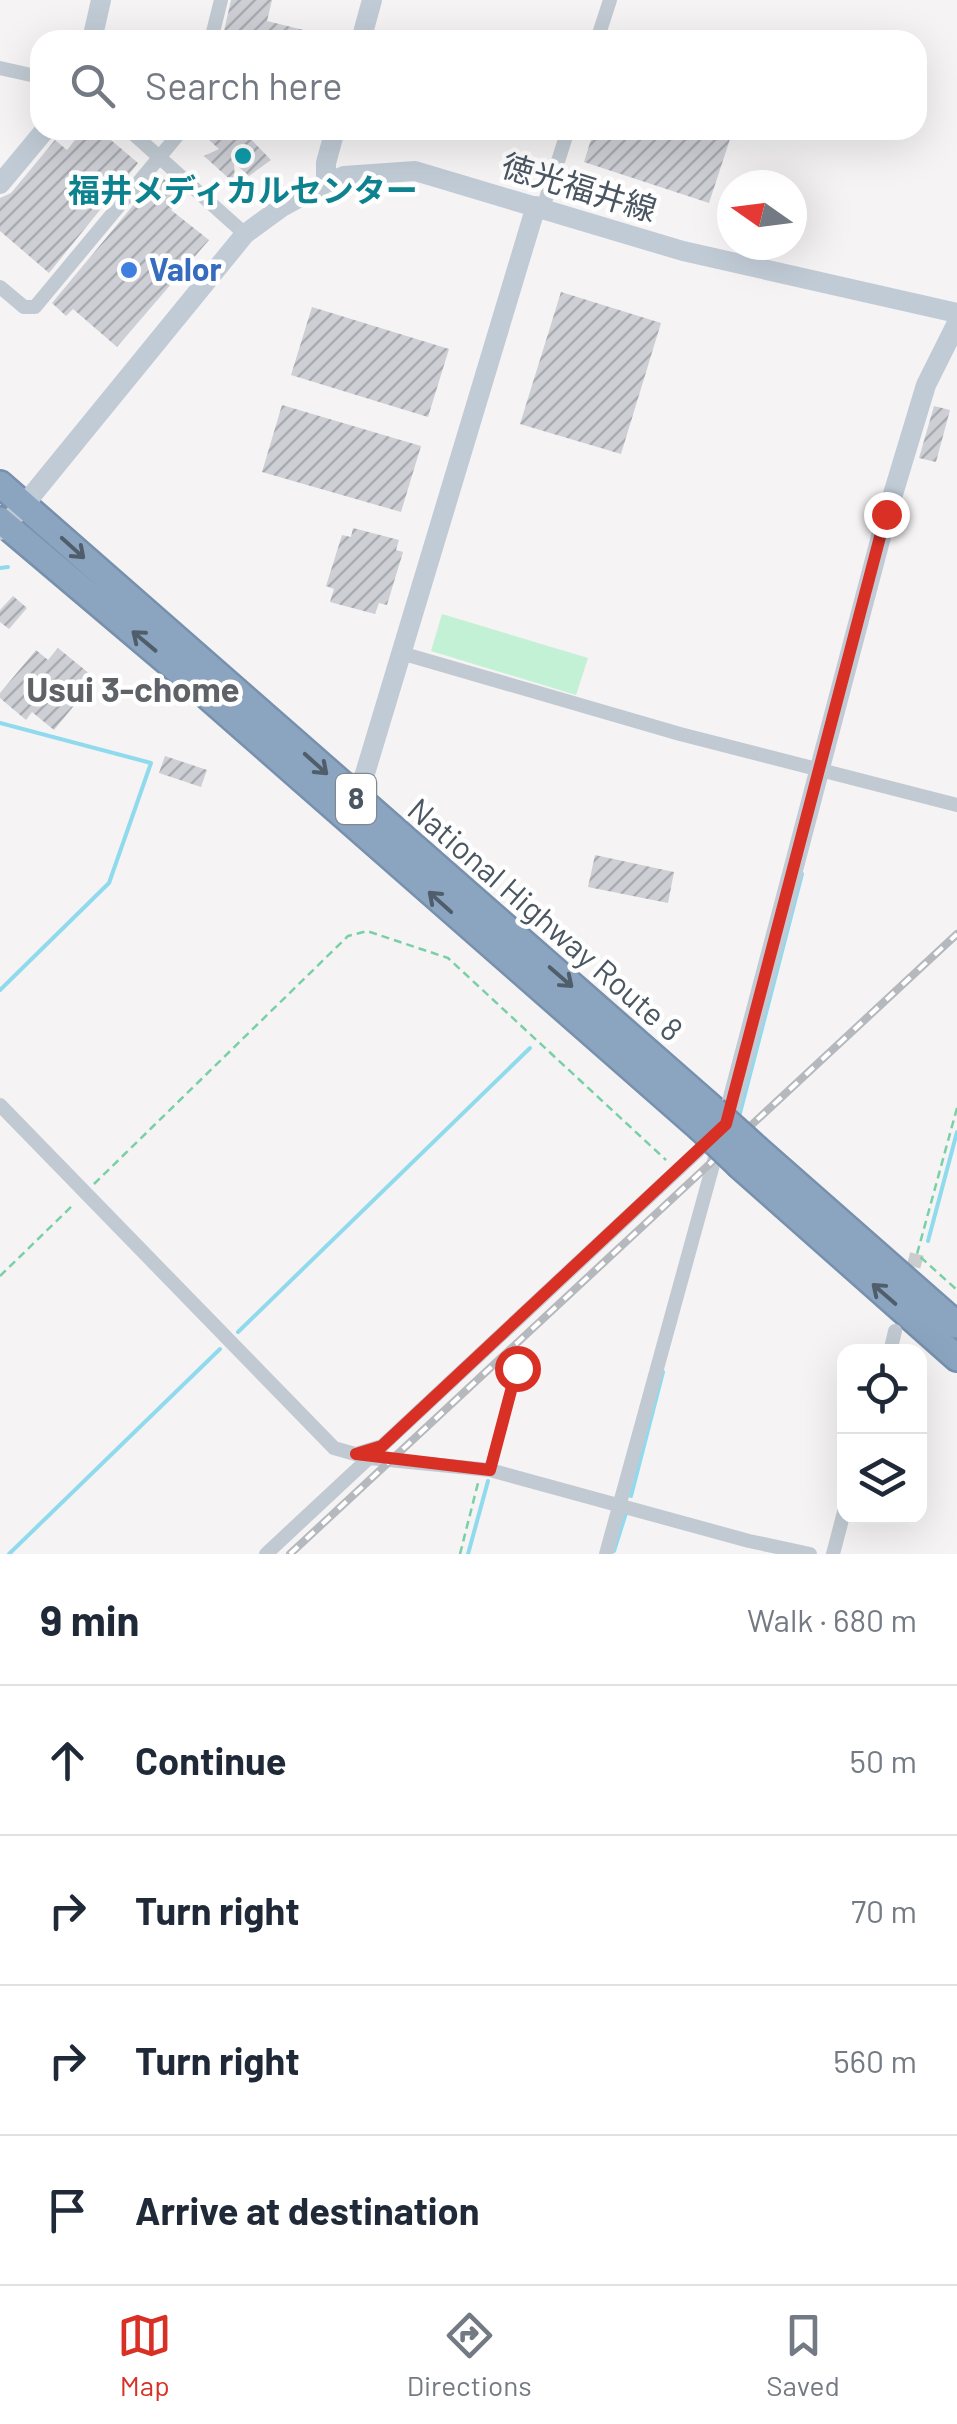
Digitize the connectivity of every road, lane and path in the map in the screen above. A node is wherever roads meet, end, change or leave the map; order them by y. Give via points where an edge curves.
1 (101, 0) edge
2 (221, 0) edge
3 (372, 0) edge
4 (610, 0) edge
5 (94, 30) edge
6 (213, 30) edge
7 (364, 30) edge
8 (600, 30) edge
9 (0, 68) edge
10 (30, 75) edge
11 (37, 140) edge
12 (140, 140) edge
13 (174, 140) edge
14 (332, 140) edge
15 (564, 140) edge
16 (160, 157) junction
17 (326, 183) junction
18 (0, 184) edge
19 (540, 207) junction
20 (245, 234) junction
21 (0, 287) edge
22 (957, 312) edge
23 (957, 323) edge
24 (0, 484) edge
25 (24, 505) junction
26 (2, 525) edge
27 (401, 653) junction
28 (820, 770) junction
29 (357, 800) junction
30 (957, 805) edge
31 (0, 1104) edge
32 (957, 1108) edge
33 (713, 1121) junction
34 (748, 1158) junction
35 (677, 1170) junction
36 (85, 1193) junction
37 (0, 1276) edge
38 (957, 1290) edge
39 (957, 1325) edge
40 (895, 1331) dead end
41 (892, 1344) edge
42 (957, 1358) edge
43 (517, 1368) dead end
44 (362, 1456) junction
45 (486, 1470) junction
46 (621, 1505) junction
47 (841, 1524) edge
48 (792, 1552) edge
49 (266, 1554) edge
50 (460, 1554) edge
51 (606, 1554) edge
52 (810, 1554) edge
53 (833, 1554) edge

1 - 5 street
2 - 6 street
3 - 7 street
4 - 8 street
9 - 10 street
11 - 18 street
12 - 16 street
13 - 16 street
14 - 17 street
15 - 19 street
16 - 20 street
16 - 21 street via 35,306 24,308
17 - 19 street, 徳光福井線 via 414,172
17 - 20 street, 徳光福井線
19 - 22 street, 徳光福井線 via 683,251
19 - 27 street
20 - 25 street, 徳光福井線
23 - 28 street via 926,384 886,514
24 - 25 highway, National Highway Route 8 / 8
25 - 26 street, 徳光福井線
25 -> 29 highway, National Highway Route 8 / 8
33 -> 26 highway, National Highway Route 8 / 8
27 - 28 street
27 - 29 street
28 - 30 street
28 - 33 street
29 -> 33 highway, National Highway Route 8 / 8
31 - 36 street
32 - 38 path via 918,1254
33 - 34 highway, National Highway Route 8 / 8, bridge
33 - 35 street
33 - 46 street via 713,1161
34 - 39 highway, National Highway Route 8 / 8
42 -> 34 highway, National Highway Route 8 / 8
35 - 36 path via 448,958 366,931 356,932
35 - 44 street via 382,1446
36 - 37 path
36 - 44 street via 334,1448
40 - 41 street
43 - 45 path
44 - 45 street
44 - 49 street
45 - 46 street
45 - 50 path
46 - 48 street
46 - 51 street
47 - 53 street
48 - 52 street

